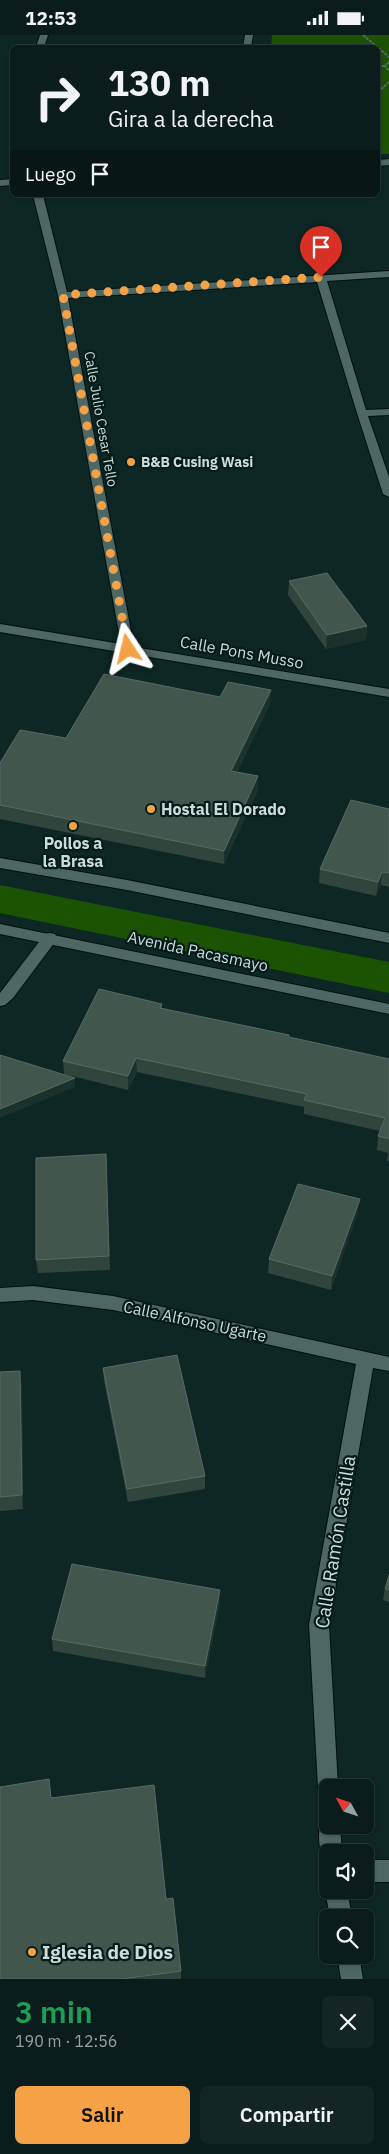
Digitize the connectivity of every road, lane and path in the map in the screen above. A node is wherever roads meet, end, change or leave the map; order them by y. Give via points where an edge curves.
1 (363, 35) edge
2 (375, 45) edge
3 (389, 62) edge
4 (380, 66) edge
5 (385, 66) junction
6 (389, 71) edge
7 (38, 197) edge
8 (389, 274) edge
9 (321, 277) junction
10 (63, 295) junction
11 (389, 412) edge
12 (362, 413) junction
13 (389, 494) edge
14 (0, 628) edge
15 (128, 649) junction
16 (389, 693) edge
17 (0, 863) edge
18 (0, 929) edge
19 (19, 932) junction
20 (0, 935) edge
21 (50, 938) junction
22 (389, 938) edge
23 (0, 1001) edge
24 (389, 1009) edge
25 (0, 1295) edge
26 (366, 1358) junction
27 (389, 1364) edge
28 (328, 1779) edge
29 (374, 1871) edge
30 (389, 1871) edge
31 (350, 1964) edge
32 (352, 1979) edge

1 - 2 path
3 - 5 path
4 - 5 path
5 - 6 path
7 - 10 street, Calle Julio Cesar Tello
8 - 9 street
9 - 10 street
9 - 12 street
10 - 15 street, Calle Julio Cesar Tello
11 - 12 street
12 - 13 street
14 - 15 street, Calle Pons Musso
15 - 16 street, Calle Pons Musso
17 - 22 street
18 - 19 street, Avenida Pacasmayo
19 - 20 street
19 - 21 street, Avenida Pacasmayo
21 - 23 street
21 - 24 street, Avenida Pacasmayo
25 - 26 street, Calle Alfonso Ugarte via 33,1293 114,1303
26 - 27 street, Calle Alfonso Ugarte
26 - 28 street, Calle Ramón Castilla via 319,1625
29 - 30 street
31 - 32 street

